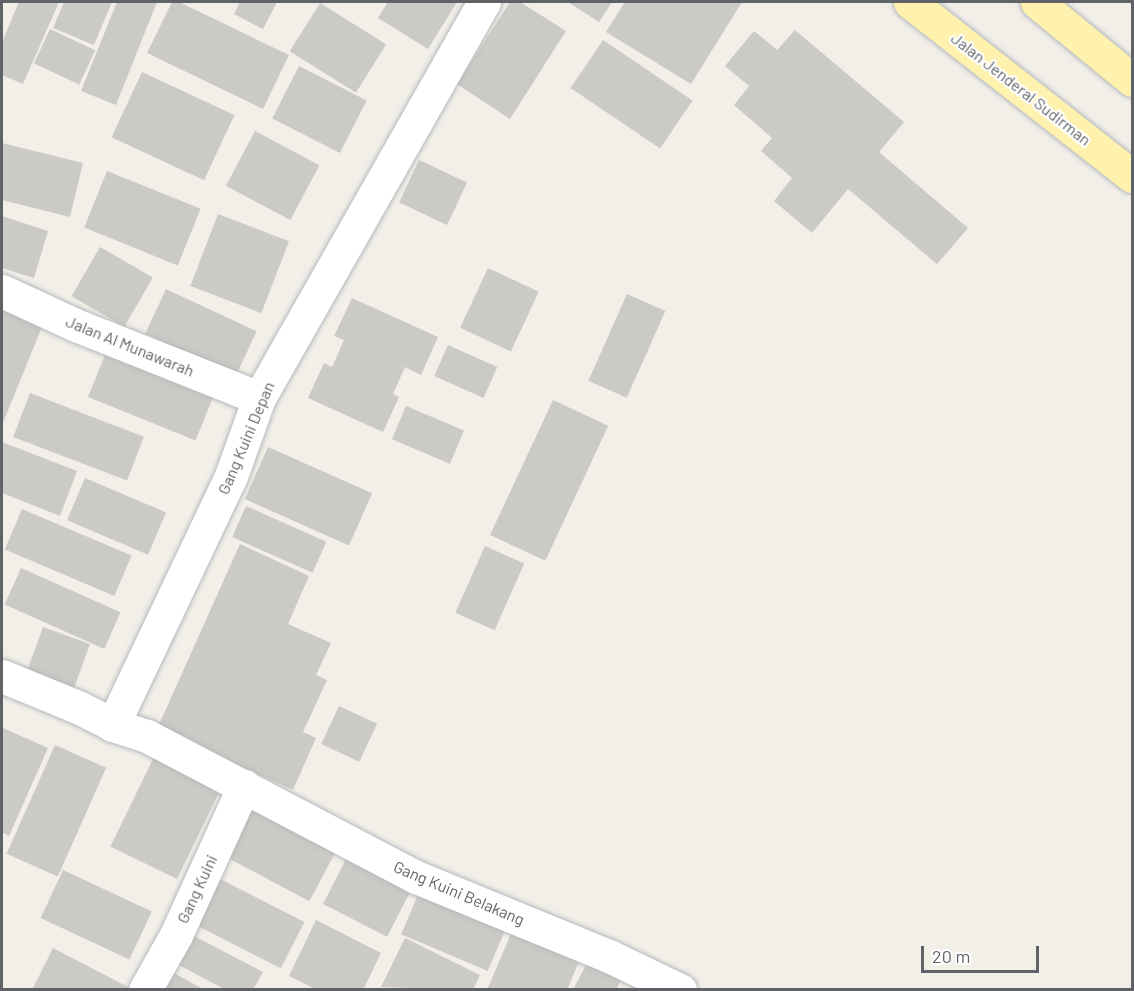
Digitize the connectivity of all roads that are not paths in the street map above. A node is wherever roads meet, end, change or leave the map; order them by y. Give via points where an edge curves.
1 (484, 2) edge
2 (910, 2) edge
3 (1037, 2) edge
4 (1132, 80) edge
5 (1132, 176) edge
6 (2, 291) edge
7 (259, 398) junction
8 (2, 676) edge
9 (113, 725) junction
10 (244, 786) junction
11 (145, 990) edge
12 (680, 990) edge

1 - 7 street, Gang Kuini Depan
2 - 5 main road, Jalan Jenderal Sudirman
3 - 4 main road
6 - 7 street, Jalan Al Munawarah via 73,324
7 - 9 street, Gang Kuini Depan via 231,476
8 - 9 street
9 - 10 street via 147,736
10 - 11 street, Gang Kuini via 176,935
10 - 12 street, Gang Kuini Belakang via 416,878 609,956

